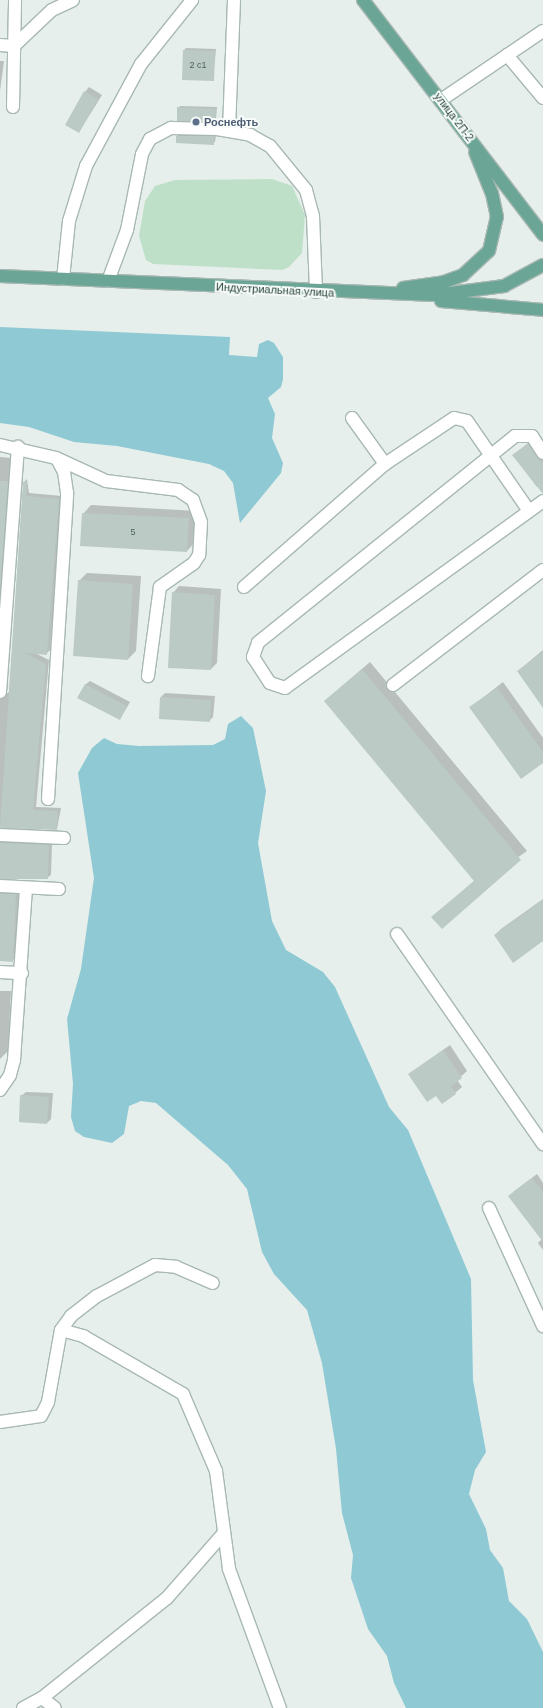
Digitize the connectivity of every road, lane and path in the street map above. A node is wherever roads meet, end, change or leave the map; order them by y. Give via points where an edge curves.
1 (15, 0) edge
2 (73, 0) edge
3 (192, 0) edge
4 (234, 0) edge
5 (363, 0) edge
6 (543, 31) edge
7 (0, 45) edge
8 (14, 46) junction
9 (507, 55) junction
10 (543, 98) edge
11 (441, 100) junction
12 (13, 106) dead end
13 (229, 130) junction
14 (469, 136) junction
15 (543, 234) edge
16 (543, 265) edge
17 (0, 276) edge
18 (63, 279) junction
19 (108, 281) junction
20 (316, 292) junction
21 (348, 294) junction
22 (543, 310) edge
23 (352, 418) dead end
24 (0, 445) edge
25 (18, 447) junction
26 (543, 453) edge
27 (492, 454) junction
28 (56, 458) junction
29 (385, 464) junction
30 (543, 501) edge
31 (529, 511) junction
32 (543, 570) edge
33 (244, 587) dead end
34 (148, 676) dead end
35 (393, 684) dead end
36 (0, 692) edge
37 (48, 799) dead end
38 (0, 835) edge
39 (64, 838) dead end
40 (0, 886) edge
41 (26, 888) junction
42 (59, 889) dead end
43 (397, 934) dead end
44 (0, 972) edge
45 (22, 973) junction
46 (0, 1090) edge
47 (543, 1144) edge
48 (489, 1208) dead end
49 (212, 1283) dead end
50 (543, 1326) edge
51 (61, 1330) junction
52 (0, 1422) edge
53 (224, 1533) junction
54 (42, 1698) junction
55 (23, 1708) edge
56 (55, 1708) edge
57 (280, 1708) edge

1 - 8 street
2 - 8 street via 52,10
3 - 18 street via 141,64 86,166 69,221
4 - 13 street
5 - 11 main road, улица 2П-2
6 - 9 street
7 - 8 street
8 - 12 street
9 - 10 street
9 - 11 street
11 - 14 main road, улица 2П-2
13 - 19 street via 171,128 150,139 142,154 126,230
13 - 20 street via 250,134 270,146 306,190 313,216
14 - 15 main road, улица 2П-2
14 - 21 main road via 492,194 497,217 489,251 477,266 444,282
16 - 21 main road, Индустриальная улица via 523,278 486,291 435,295
17 - 18 main road, Индустриальная улица
18 - 19 main road, Индустриальная улица
19 - 20 main road, Индустриальная улица
20 - 21 main road, Индустриальная улица
21 - 22 main road
23 - 29 street
24 - 25 street
25 - 28 street
25 - 36 street
26 - 27 street via 532,436 515,436
27 - 29 street via 467,421 454,418
27 - 31 street
27 - 31 street via 258,643 253,657 261,670 270,683 285,688
28 - 34 street via 106,481 178,490 188,495 199,510 199,555 160,587 156,599
28 - 37 street via 64,472 67,493
29 - 33 street
30 - 31 street
32 - 35 street
38 - 39 street
40 - 41 street
41 - 42 street
41 - 45 street
43 - 47 street
44 - 45 street
45 - 46 street via 14,1060 10,1075
48 - 50 street
49 - 51 street via 176,1267 155,1265 97,1296 71,1316
51 - 52 street via 48,1402 41,1416
51 - 53 street via 83,1336 183,1394 216,1471
53 - 54 street via 167,1598
53 - 57 street via 229,1569
54 - 55 street
54 - 56 street

